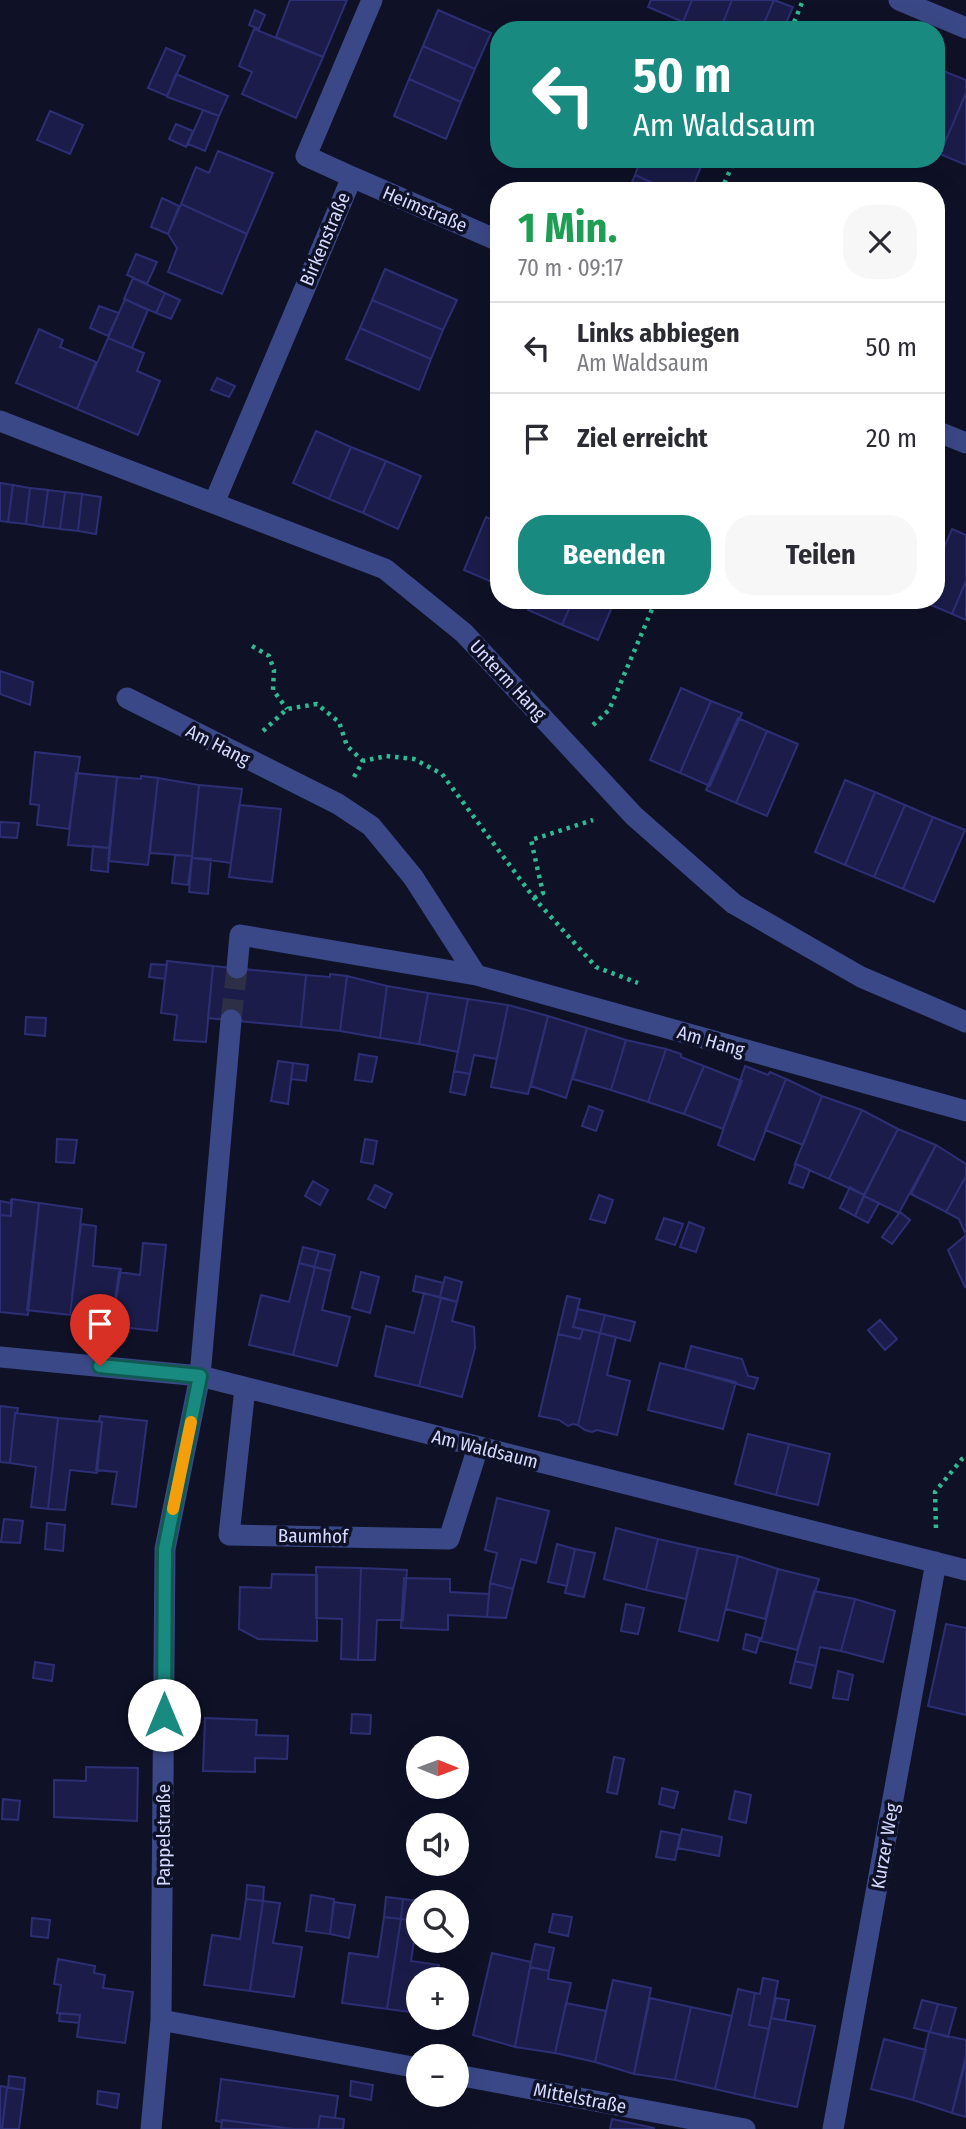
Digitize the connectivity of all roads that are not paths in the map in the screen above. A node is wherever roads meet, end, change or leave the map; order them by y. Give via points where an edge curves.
1 (372, 0) edge
2 (899, 0) edge
3 (966, 28) edge
4 (352, 177) junction
5 (490, 237) edge
6 (0, 421) edge
7 (945, 435) edge
8 (966, 443) edge
9 (214, 503) junction
10 (127, 698) dead end
11 (237, 968) tunnel mouth
12 (475, 975) junction
13 (231, 1020) tunnel mouth
14 (966, 1022) edge
15 (956, 1110) edge
16 (966, 1122) edge
17 (0, 1357) edge
18 (200, 1376) junction
19 (245, 1388) junction
20 (478, 1447) junction
21 (936, 1562) junction
22 (966, 1570) edge
23 (161, 2020) junction
24 (406, 2066) edge
25 (469, 2077) edge
26 (150, 2129) edge
27 (745, 2129) edge
28 (834, 2129) edge

1 - 4 street, Birkenstraße via 306,156
2 - 3 street
4 - 5 street, Heimstraße
4 - 9 street, Birkenstraße
6 - 9 street, Unterm Hang
7 - 8 street
9 - 14 street, Unterm Hang via 385,569 464,633 634,817 734,904 861,977
10 - 12 street, Am Hang via 338,804 370,826 413,877
11 - 12 street, Am Hang via 240,935
12 - 15 street, Am Hang
13 - 18 street
15 - 16 street, Am Hang
17 - 18 street, Am Waldsaum
18 - 19 street, Am Waldsaum
18 - 23 street, Pappelstraße via 165,1549
19 - 20 street, Am Waldsaum
19 - 20 street, Baumhof via 229,1535 449,1539
20 - 21 street, Am Waldsaum
21 - 22 street, Am Waldsaum
21 - 28 street, Kurzer Weg
23 - 24 street
23 - 26 street, Pappelstraße
25 - 27 street, Mittelstraße

